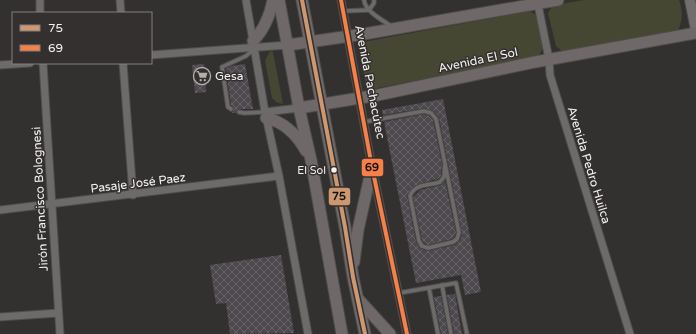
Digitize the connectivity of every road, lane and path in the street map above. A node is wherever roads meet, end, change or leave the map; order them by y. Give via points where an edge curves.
1 (40, 0) edge
2 (120, 0) edge
3 (246, 0) edge
4 (273, 0) edge
5 (279, 0) edge
6 (302, 0) edge
7 (342, 0) edge
8 (364, 0) edge
9 (558, 0) edge
10 (690, 0) edge
11 (374, 1) dead end
12 (538, 2) edge
13 (369, 10) junction
14 (344, 11) junction
15 (40, 12) edge
16 (121, 12) edge
17 (394, 29) junction
18 (696, 32) edge
19 (348, 36) junction
20 (310, 42) junction
21 (254, 45) junction
22 (288, 45) junction
23 (152, 55) edge
24 (548, 59) junction
25 (15, 64) edge
26 (43, 64) edge
27 (123, 64) edge
28 (0, 65) edge
29 (360, 98) junction
30 (322, 104) junction
31 (299, 108) junction
32 (231, 109) dead end
33 (239, 112) dead end
34 (265, 115) junction
35 (364, 122) junction
36 (311, 160) junction
37 (446, 166) junction
38 (372, 167) junction
39 (279, 176) junction
40 (133, 194) junction
41 (52, 204) junction
42 (0, 210) edge
43 (353, 277) junction
44 (442, 285) junction
45 (429, 288) junction
46 (399, 293) junction
47 (359, 300) junction
48 (58, 313) junction
49 (0, 317) edge
50 (342, 333) edge
51 (60, 334) edge
52 (308, 334) edge
53 (365, 334) edge
54 (390, 334) edge
55 (407, 334) edge
56 (438, 334) edge
57 (451, 334) edge
58 (467, 334) edge
59 (630, 334) edge

1 - 15 street
2 - 16 street
3 - 21 street
4 - 21 main road via 268,18
5 - 22 main road
6 - 20 main road
7 - 14 street, Avenida Pachacútec
8 - 13 lane
9 - 12 main road
10 - 18 street
11 - 13 lane
12 - 17 main road
12 - 24 street, Avenida Pedro Huilca
13 - 14 lane
13 - 17 lane
14 - 19 street, Avenida Pachacútec
17 - 19 main road
18 - 24 main road, Avenida El Sol
19 - 20 main road
19 - 29 street, Avenida Pachacútec
20 - 22 main road
20 - 30 main road
21 - 22 street
21 - 23 street
21 - 32 lane via 246,56 235,64 222,67 228,107
21 - 34 street
22 - 31 main road
24 - 29 main road, Avenida El Sol
24 - 59 street, Avenida Pedro Huilca via 550,75
25 - 28 street
26 - 41 street, Jirón Francisco Bolognesi
27 - 40 street
29 - 30 main road, Avenida El Sol
29 - 35 street, Avenida Pachacútec
30 - 31 main road, Avenida El Sol
30 - 43 main road
31 - 34 street, Avenida El Sol
31 - 36 main road
33 - 34 lane
34 - 36 main road via 287,127 301,142
34 - 39 street
35 - 37 lane via 424,111 431,113 436,119
35 - 38 street, Avenida Pachacútec
36 - 50 main road
37 - 37 lane via 440,182 417,187 410,196 419,241 422,246 428,248 452,242 457,239 459,233
38 - 43 main road via 358,230
38 - 46 street, Avenida Pachacútec
39 - 40 street, Pasaje José Paez
39 - 52 street
40 - 41 street, Pasaje José Paez
41 - 42 street, Pasaje José Paez
41 - 48 street, Jirón Francisco Bolognesi
43 - 47 main road
44 - 45 lane
44 - 57 lane
44 - 58 lane via 456,283
45 - 46 lane
45 - 56 lane
46 - 55 street, Avenida Pachacútec
47 - 53 main road
47 - 54 main road
48 - 49 street
48 - 51 street, Jirón Francisco Bolognesi

